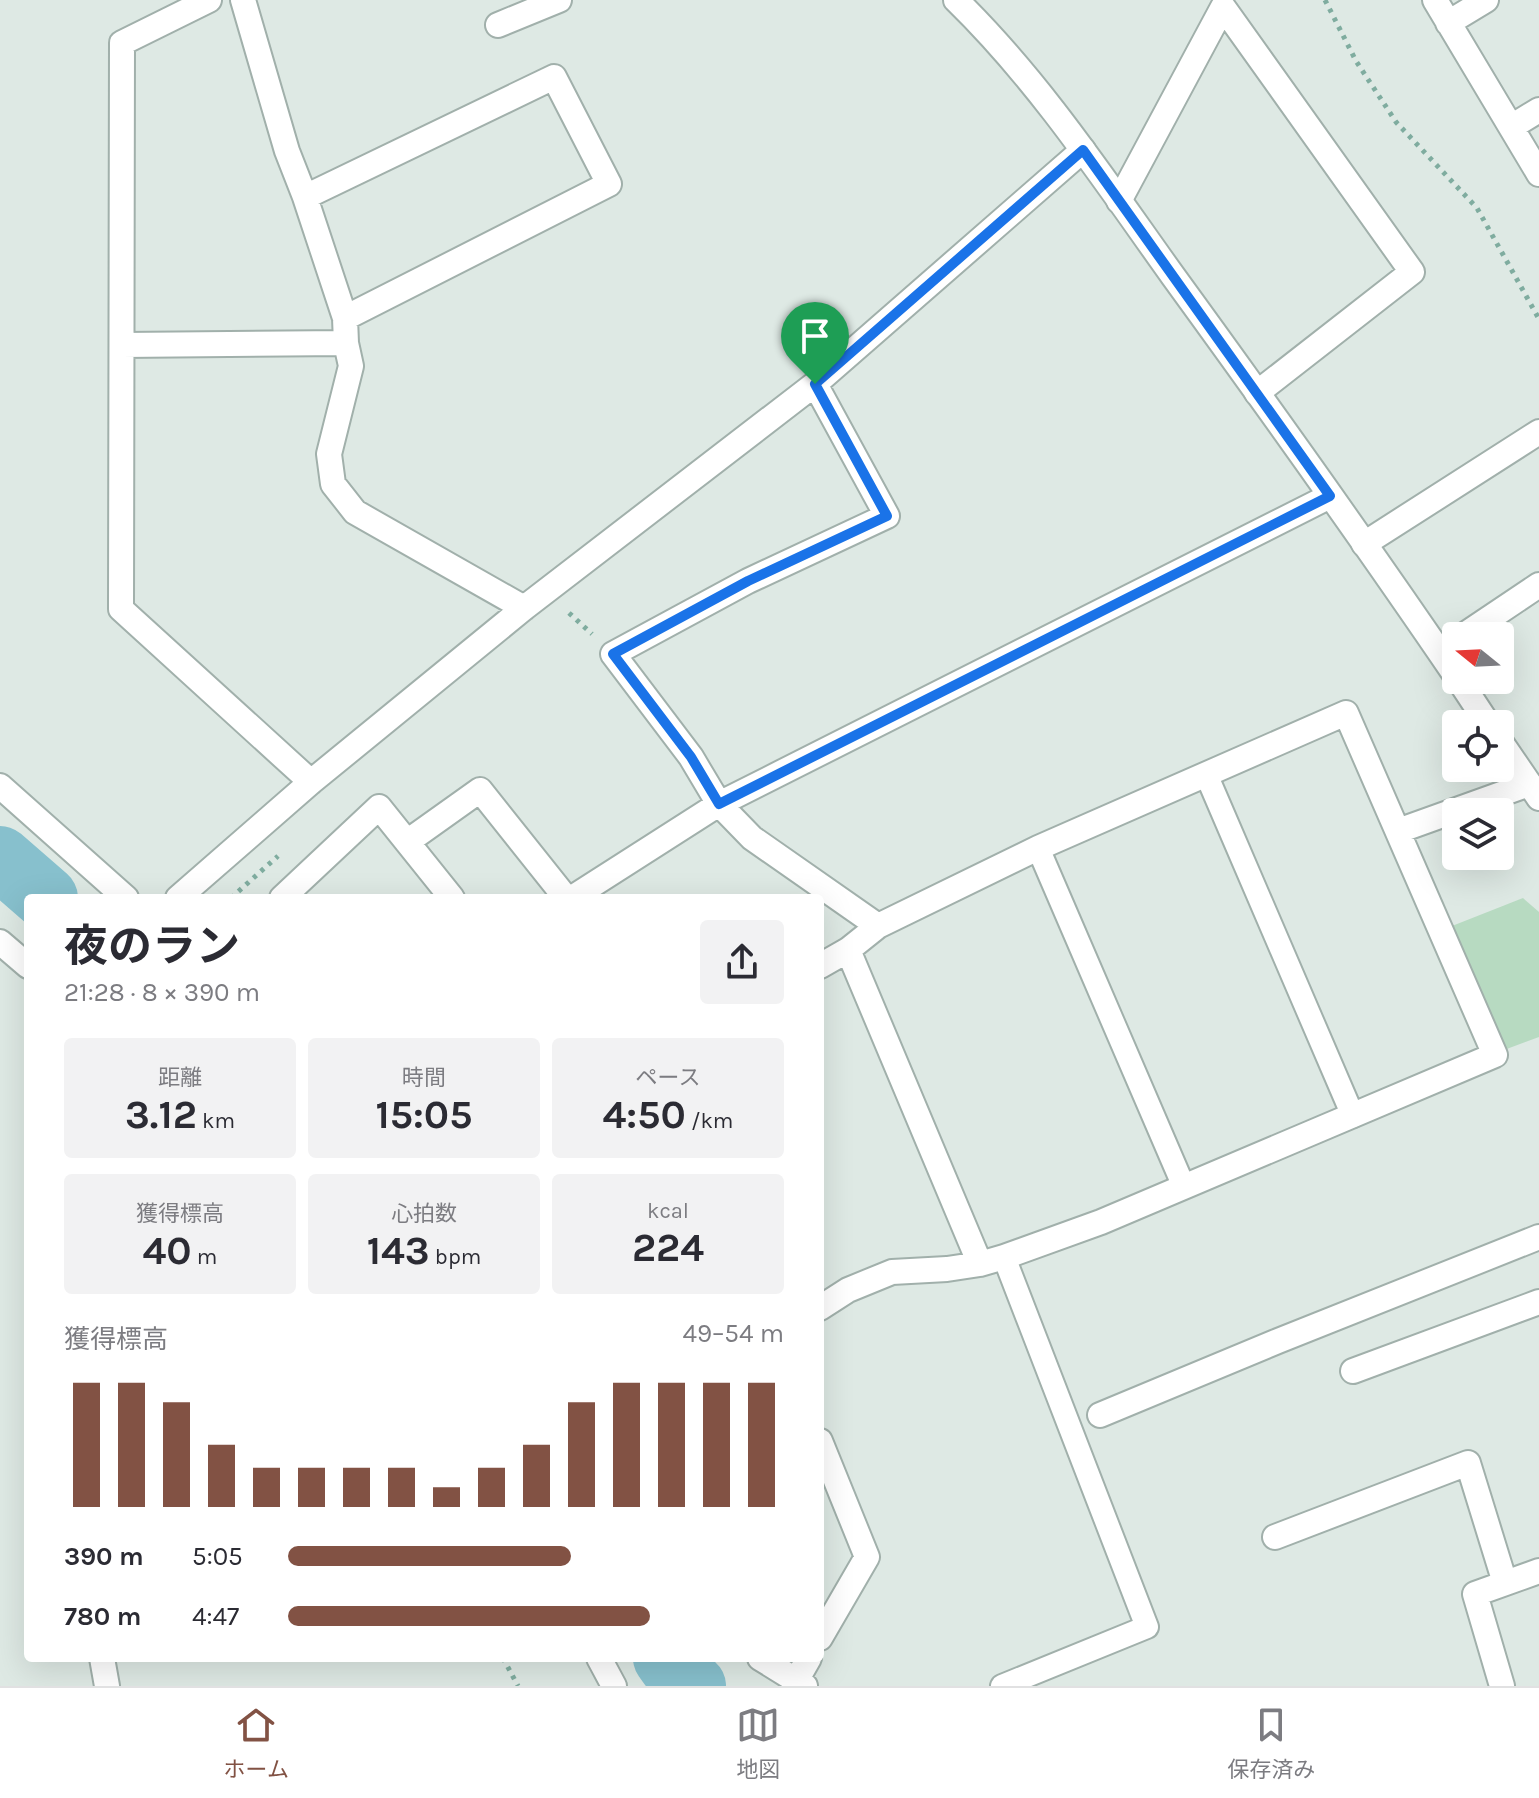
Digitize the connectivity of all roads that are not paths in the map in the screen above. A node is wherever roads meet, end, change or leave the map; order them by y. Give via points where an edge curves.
1 (209, 0) edge
2 (243, 0) edge
3 (559, 0) edge
4 (956, 0) edge
5 (1435, 0) edge
6 (1486, 0) edge
7 (1448, 23) junction
8 (498, 25) dead end
9 (1539, 110) edge
10 (1511, 127) junction
11 (1083, 150) junction
12 (1539, 174) edge
13 (305, 197) junction
14 (1119, 201) junction
15 (345, 318) junction
16 (346, 343) junction
17 (122, 345) junction
18 (815, 384) junction
19 (1257, 393) junction
20 (1539, 432) edge
21 (1330, 496) junction
22 (1364, 544) junction
23 (1539, 585) edge
24 (524, 608) junction
25 (1484, 622) edge
26 (1442, 639) edge
27 (1514, 762) edge
28 (1206, 774) junction
29 (311, 782) junction
30 (0, 786) edge
31 (1534, 791) edge
32 (719, 804) junction
33 (1398, 831) junction
34 (407, 842) junction
35 (1038, 848) junction
36 (122, 894) edge
37 (183, 894) edge
38 (286, 894) edge
39 (449, 894) edge
40 (566, 894) edge
41 (575, 894) edge
42 (878, 926) junction
43 (0, 942) edge
44 (848, 950) junction
45 (24, 963) edge
46 (824, 964) edge
47 (1353, 1116) junction
48 (1184, 1187) junction
49 (1539, 1237) edge
50 (1004, 1257) junction
51 (980, 1264) junction
52 (1539, 1302) edge
53 (824, 1305) edge
54 (1353, 1371) dead end
55 (1100, 1415) dead end
56 (824, 1451) edge
57 (1275, 1537) dead end
58 (1539, 1571) edge
59 (1505, 1583) junction
60 (824, 1631) edge
61 (601, 1662) edge
62 (766, 1662) edge
63 (808, 1662) edge
64 (800, 1684) edge
65 (614, 1686) edge
66 (1002, 1686) edge
67 (1502, 1686) edge

1 - 17 street via 122,43
2 - 13 street
3 - 8 street
4 - 11 street via 993,36
5 - 7 street
6 - 7 street
7 - 10 street
9 - 10 street
10 - 12 street
11 - 14 street
11 - 18 street
13 - 15 street
13 - 15 street via 554,77 609,184
14 - 19 street
14 - 19 street via 1223,7 1412,272
15 - 16 street
16 - 17 street
16 - 24 street via 351,366 329,454 333,484 355,512
17 - 29 street via 121,609
18 - 24 street
18 - 32 street via 887,516 748,581 613,654 691,757
19 - 21 street
20 - 22 street
21 - 22 street
21 - 32 street
22 - 26 street
23 - 25 street
24 - 29 street
27 - 31 street
28 - 33 street via 1346,713
28 - 35 street
28 - 47 lane
29 - 37 street
30 - 36 street
31 - 33 street
32 - 41 street
32 - 42 street via 752,838
33 - 47 street via 1495,1055
34 - 38 street via 379,807
34 - 39 street
34 - 40 street via 480,790
35 - 42 street
35 - 48 lane
42 - 44 street
43 - 45 street
44 - 46 street
44 - 51 street
47 - 48 street
48 - 50 street
49 - 55 street
50 - 51 street
50 - 66 lane via 1147,1627
51 - 53 street via 892,1272
52 - 54 street
56 - 60 street via 867,1557
57 - 59 street via 1468,1463
58 - 59 street
59 - 67 street via 1475,1594
61 - 65 street
62 - 64 street
63 - 64 street

